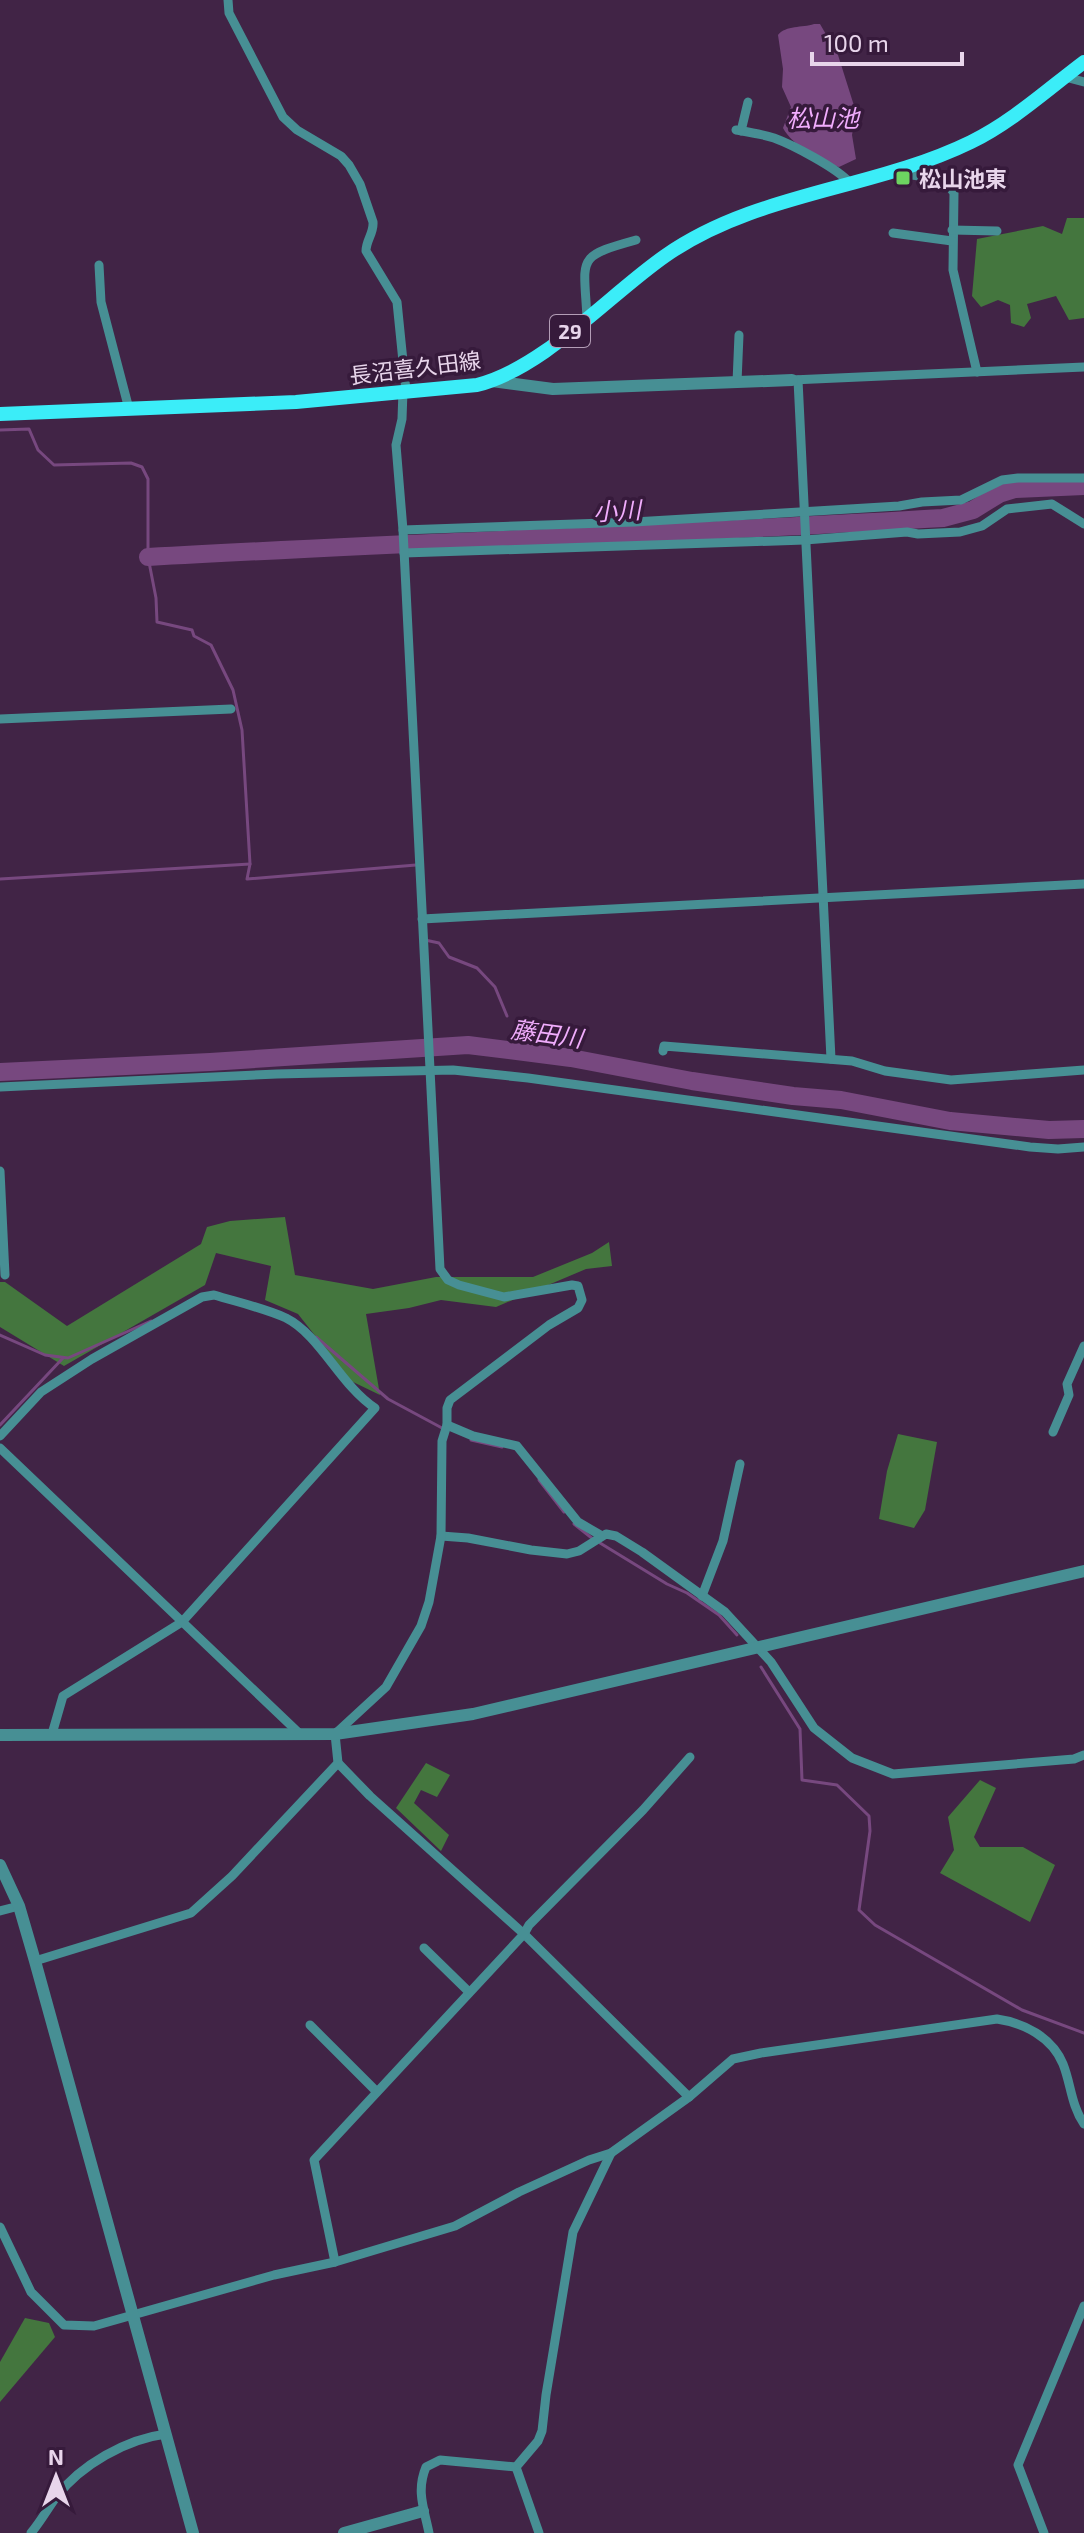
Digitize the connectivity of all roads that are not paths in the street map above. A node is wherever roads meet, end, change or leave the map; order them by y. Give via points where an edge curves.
1 (228, 0) edge
2 (1084, 62) edge
3 (1065, 77) junction
4 (1084, 82) edge
5 (748, 102) dead end
6 (904, 167) junction
7 (850, 183) junction
8 (997, 231) dead end
9 (893, 233) dead end
10 (952, 235) junction
11 (636, 240) dead end
12 (99, 265) dead end
13 (587, 318) junction
14 (739, 335) dead end
15 (1084, 367) edge
16 (977, 372) junction
17 (795, 380) junction
18 (492, 381) junction
19 (737, 382) junction
20 (404, 391) junction
21 (129, 409) junction
22 (0, 414) edge
23 (1084, 478) edge
24 (804, 513) junction
25 (1084, 524) edge
26 (403, 530) junction
27 (805, 540) junction
28 (404, 553) junction
29 (231, 709) dead end
30 (0, 719) edge
31 (1084, 884) edge
32 (822, 897) junction
33 (422, 919) junction
34 (663, 1051) dead end
35 (831, 1059) junction
36 (1084, 1070) edge
37 (429, 1072) junction
38 (0, 1087) edge
39 (1084, 1147) edge
40 (0, 1171) edge
41 (5, 1275) dead end
42 (235, 1290) dead end
43 (232, 1300) junction
44 (1084, 1346) edge
45 (447, 1425) junction
46 (1053, 1432) dead end
47 (0, 1436) edge
48 (0, 1448) edge
49 (740, 1464) dead end
50 (441, 1536) junction
51 (602, 1536) junction
52 (1084, 1571) edge
53 (702, 1596) junction
54 (182, 1622) junction
55 (758, 1647) junction
56 (52, 1734) junction
57 (335, 1734) junction
58 (0, 1735) edge
59 (301, 1735) junction
60 (1084, 1755) edge
61 (690, 1757) dead end
62 (338, 1763) junction
63 (0, 1865) edge
64 (19, 1906) junction
65 (0, 1911) edge
66 (524, 1934) junction
67 (424, 1948) dead end
68 (35, 1961) junction
69 (469, 1992) junction
70 (310, 2025) dead end
71 (376, 2091) junction
72 (689, 2097) junction
73 (1084, 2124) edge
74 (611, 2153) junction
75 (0, 2227) edge
76 (335, 2262) junction
77 (1084, 2306) edge
78 (133, 2313) junction
79 (166, 2434) junction
80 (516, 2467) junction
81 (423, 2511) junction
82 (31, 2533) edge
83 (193, 2533) edge
84 (344, 2533) edge
85 (429, 2533) edge
86 (539, 2533) edge
87 (1044, 2533) edge

1 - 20 street via 229,13 283,117 341,156 356,175 373,222 366,251 397,302
2 - 3 main road, 長沼喜久田線 / 29
3 - 4 street
3 - 6 main road, 長沼喜久田線 / 29 via 970,142
5 - 7 street via 739,130 786,143
6 - 7 main road, 長沼喜久田線 / 29
6 - 10 street via 952,189
7 - 13 main road, 長沼喜久田線 / 29 via 717,226 665,255
8 - 10 street
9 - 10 street
10 - 16 street via 953,270
11 - 13 street via 596,251 588,259
12 - 21 street via 101,302
13 - 18 main road, 長沼喜久田線 / 29
14 - 19 street
15 - 16 street
16 - 17 street
17 - 19 street
17 - 24 street
18 - 19 street via 553,389
18 - 20 main road, 長沼喜久田線 / 29
20 - 21 main road, 長沼喜久田線 / 29
20 - 26 street via 396,445
21 - 22 main road, 長沼喜久田線 / 29
23 - 24 street via 1002,480 961,500
24 - 26 street
24 - 27 street
25 - 27 street via 1052,504 1007,509 982,526 960,532
26 - 28 street
27 - 28 street
27 - 32 street
28 - 33 street
29 - 30 street
31 - 32 street
32 - 33 street
32 - 35 street
33 - 37 street
34 - 35 street via 664,1046
35 - 36 street via 951,1080
37 - 38 street
37 - 39 street via 528,1078 1030,1147
37 - 45 street via 440,1269 459,1285 504,1297 572,1285 582,1296 578,1308 454,1396
40 - 41 street
42 - 43 street
43 - 47 street via 202,1297 92,1359 41,1392
43 - 54 street via 288,1319 375,1408
44 - 46 street
45 - 50 street via 442,1441
45 - 51 street via 517,1446 578,1522
48 - 54 street
49 - 53 street via 723,1541
50 - 51 street via 567,1554
50 - 57 street via 421,1626 386,1687
51 - 53 street via 616,1536
52 - 55 street
53 - 55 street
54 - 56 street via 63,1696
54 - 59 street
55 - 57 street via 473,1714
55 - 60 street via 814,1728 852,1758 879,1770 930,1772
56 - 58 street
56 - 59 street
57 - 59 street
57 - 62 street
61 - 66 street
62 - 66 street
62 - 68 street via 191,1913
63 - 64 street
64 - 65 street
64 - 68 street
66 - 69 street
66 - 72 street
67 - 69 street
68 - 78 street
69 - 71 street
70 - 71 street
71 - 76 street via 314,2160
72 - 73 street via 733,2059 997,2019 1035,2031 1048,2043 1064,2066
72 - 74 street
74 - 76 street via 455,2226
74 - 80 street via 573,2232 542,2431
75 - 78 street via 31,2292 64,2325 94,2326
76 - 78 street
77 - 87 street via 1018,2465
78 - 79 street
79 - 82 street via 107,2455 78,2475
79 - 83 street
80 - 81 street via 440,2460 426,2467 420,2482
80 - 86 street
81 - 84 street
81 - 85 street

